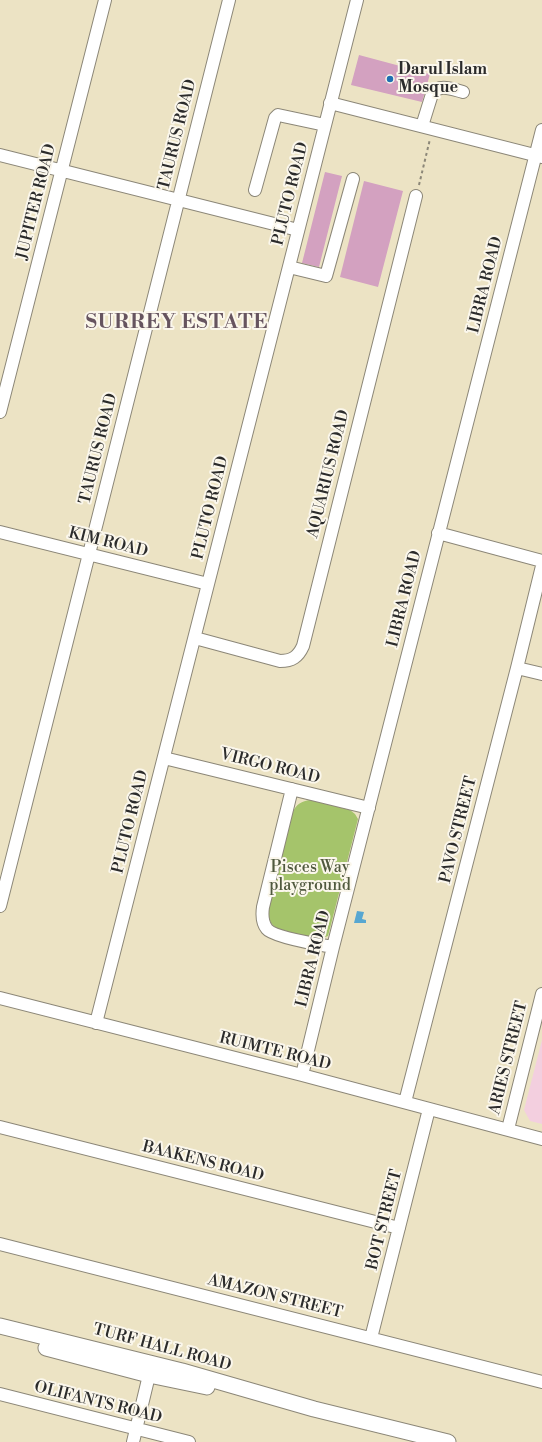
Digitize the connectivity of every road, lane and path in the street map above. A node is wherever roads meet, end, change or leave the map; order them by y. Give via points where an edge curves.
1 (105, 0) edge
2 (229, 0) edge
3 (356, 0) edge
4 (463, 92) dead end
5 (330, 103) junction
6 (325, 125) junction
7 (427, 127) junction
8 (542, 130) edge
9 (0, 155) edge
10 (539, 156) edge
11 (62, 172) junction
12 (353, 179) dead end
13 (255, 190) dead end
14 (416, 196) joint
15 (178, 199) junction
16 (298, 230) junction
17 (289, 267) junction
18 (0, 412) edge
19 (0, 532) edge
20 (438, 534) junction
21 (89, 555) junction
22 (542, 561) edge
23 (542, 566) edge
24 (208, 584) junction
25 (195, 638) junction
26 (517, 668) junction
27 (542, 674) edge
28 (164, 758) junction
29 (292, 789) junction
30 (369, 808) junction
31 (0, 906) edge
32 (333, 947) junction
33 (542, 994) edge
34 (0, 998) edge
35 (96, 1023) junction
36 (302, 1075) junction
37 (405, 1102) junction
38 (429, 1109) junction
39 (0, 1127) edge
40 (508, 1130) junction
41 (542, 1139) edge
42 (399, 1228) junction
43 (0, 1244) edge
44 (0, 1326) edge
45 (0, 1336) edge
46 (371, 1338) junction
47 (150, 1369) junction
48 (542, 1382) edge
49 (0, 1394) edge
50 (136, 1429) junction
51 (133, 1442) edge
52 (189, 1442) edge
53 (448, 1442) edge

1 - 11 street, JUPITER ROAD
2 - 15 street, TAURUS ROAD
3 - 5 street, PLUTO ROAD
4 - 7 street via 445,87 434,90
5 - 6 street, PLUTO ROAD
5 - 7 street
6 - 13 street via 278,115
6 - 16 street, PLUTO ROAD
7 - 10 street
7 - 14 path
8 - 10 street, LIBRA ROAD
9 - 11 street
10 - 20 street, LIBRA ROAD
11 - 15 street
11 - 18 street, JUPITER ROAD
12 - 17 street via 326,276
14 - 25 street, AQUARIUS ROAD via 300,653 294,659 280,661
15 - 16 street
15 - 21 street, TAURUS ROAD
16 - 17 street, PLUTO ROAD
17 - 24 street, PLUTO ROAD
19 - 21 street, KIM ROAD
20 - 22 street
20 - 30 street, LIBRA ROAD
21 - 24 street, KIM ROAD
21 - 31 street, TAURUS ROAD
23 - 26 street, PAVO STREET
24 - 25 street, PLUTO ROAD
25 - 28 street, PLUTO ROAD
26 - 27 street
26 - 37 street, PAVO STREET
28 - 29 street, VIRGO ROAD
28 - 35 street, PLUTO ROAD
29 - 30 street, VIRGO ROAD
29 - 32 street via 263,907 264,922 267,929 276,934
30 - 32 street, LIBRA ROAD
32 - 36 street, LIBRA ROAD
33 - 40 street, ARIES STREET
34 - 35 street, RUIMTE ROAD
35 - 36 street, RUIMTE ROAD
36 - 37 street, RUIMTE ROAD
37 - 38 street, RUIMTE ROAD
38 - 40 street, RUIMTE ROAD
38 - 42 street, BOT STREET
39 - 42 street, BAAKENS ROAD
40 - 41 street, RUIMTE ROAD
42 - 46 street, BOT STREET
43 - 46 street, AMAZON STREET
44 - 47 main road, TURF HALL ROAD
45 - 47 main road, TURF HALL ROAD
46 - 48 street, AMAZON STREET
47 - 50 street
47 - 53 main road, TURF HALL ROAD
49 - 50 street, OLIFANTS ROAD
50 - 51 street
50 - 52 street, OLIFANTS ROAD

